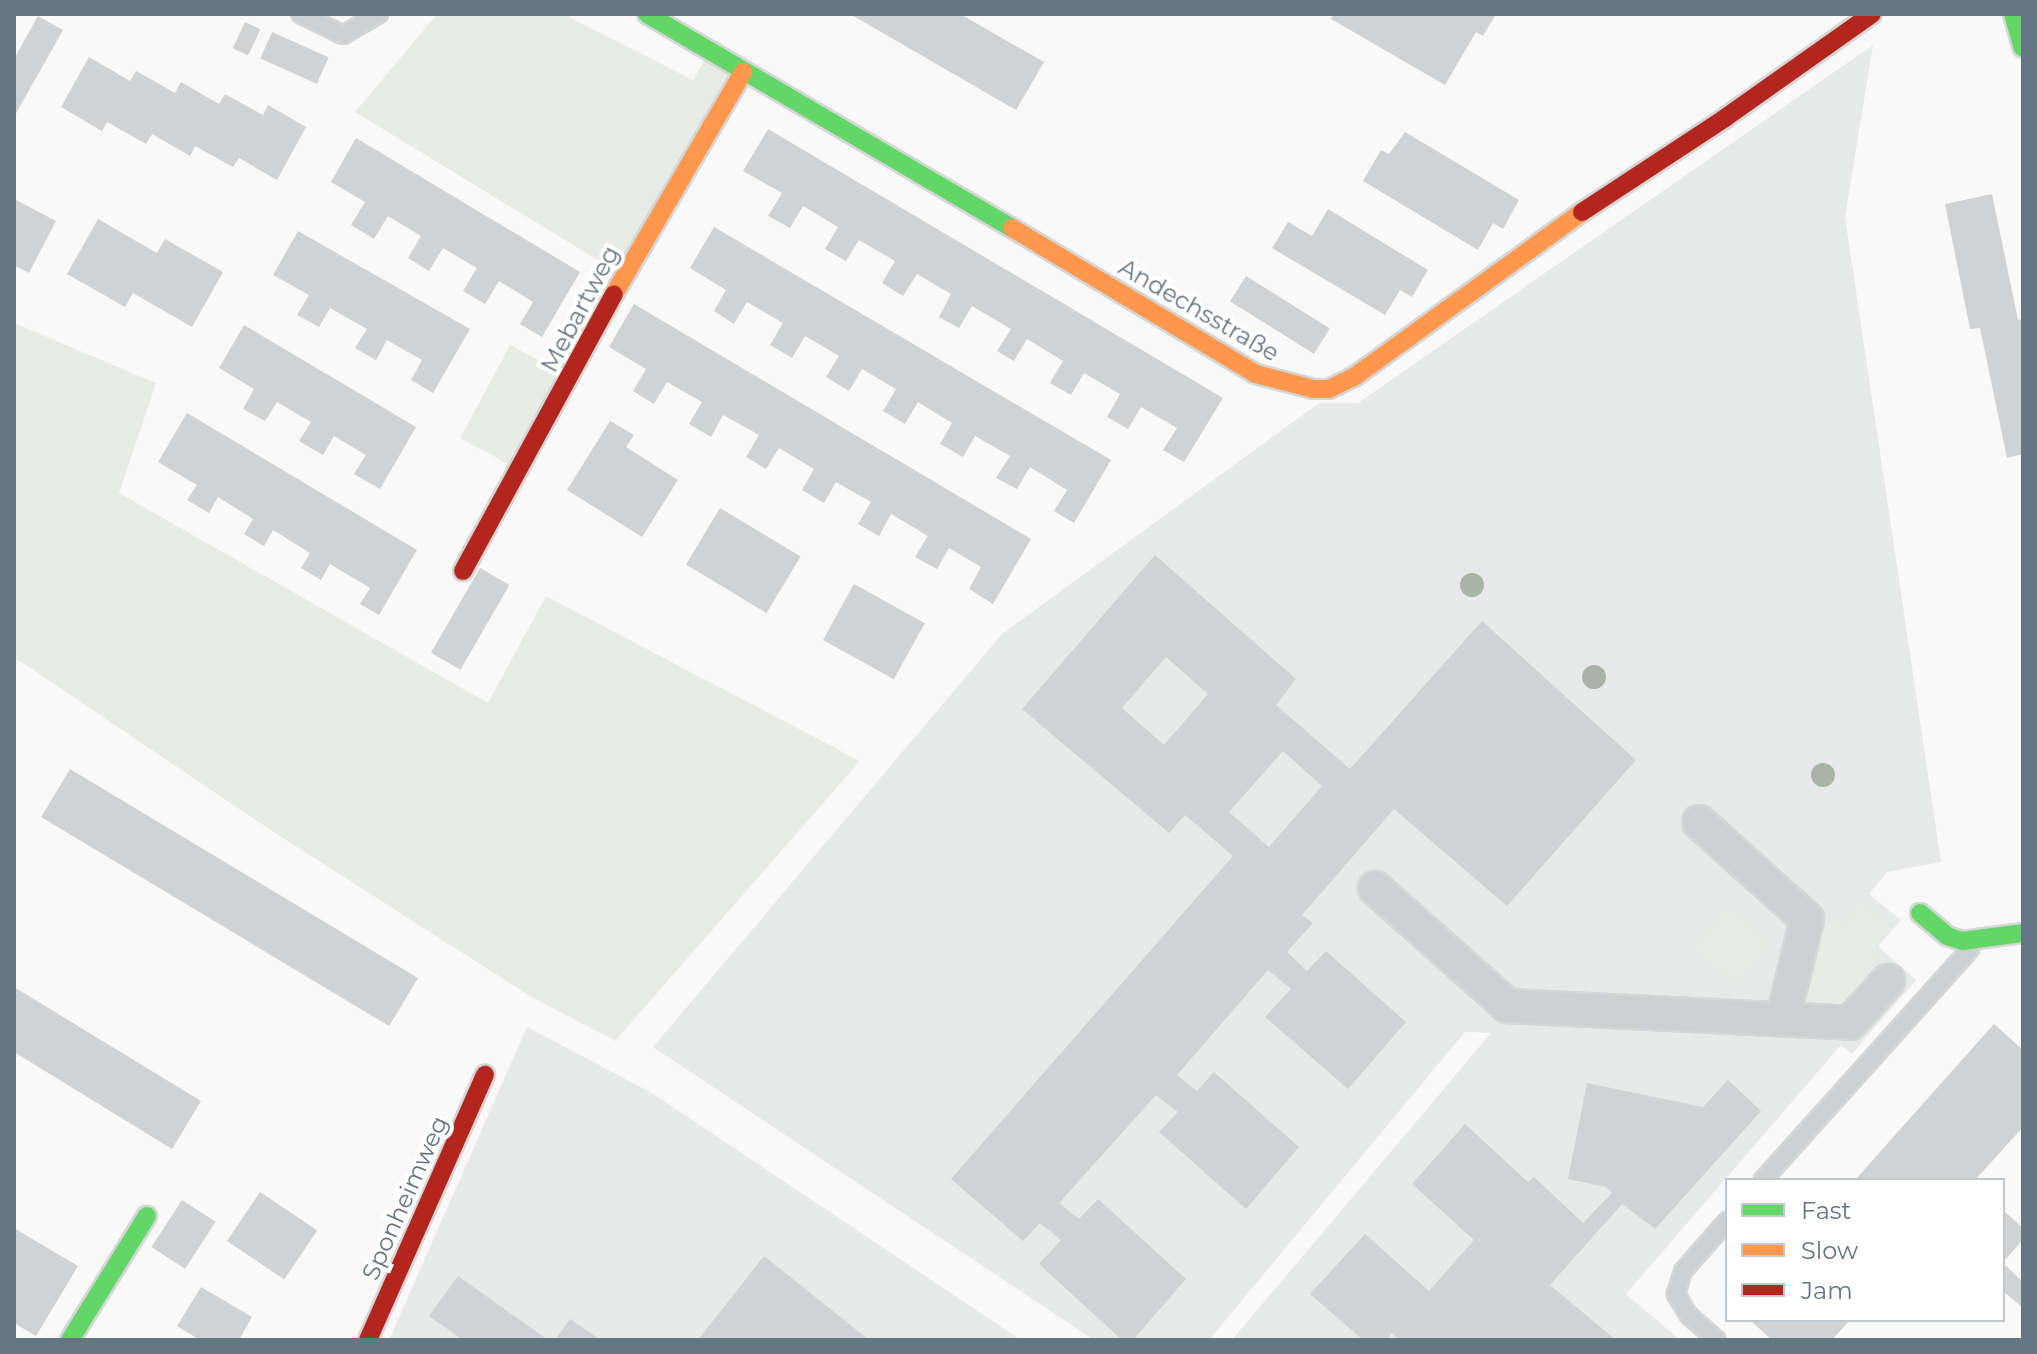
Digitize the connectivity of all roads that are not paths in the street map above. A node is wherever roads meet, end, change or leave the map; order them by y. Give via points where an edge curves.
1 (300, 14) edge
2 (379, 14) edge
3 (647, 14) edge
4 (1872, 14) edge
5 (2013, 14) edge
6 (2023, 48) edge
7 (743, 72) junction
8 (463, 571) dead end
9 (1699, 822) dead end
10 (1375, 888) dead end
11 (1920, 913) dead end
12 (2023, 933) edge
13 (1980, 940) junction
14 (1888, 981) dead end
15 (1783, 1018) junction
16 (485, 1075) dead end
17 (1765, 1178) edge
18 (147, 1216) dead end
19 (1725, 1223) edge
20 (70, 1340) edge
21 (368, 1340) edge
22 (1717, 1340) edge

1 - 2 lane via 343,35
3 - 7 street, Andechsstraße
4 - 7 street, Andechsstraße via 1565,223 1354,377 1329,389 1281,383 1225,358
5 - 6 street
7 - 8 street, Mebartweg
9 - 15 street via 1807,919
10 - 15 street via 1508,1006
11 - 13 street via 1947,936
12 - 13 street
13 - 17 lane
14 - 15 street via 1850,1023
16 - 21 street, Sponheimweg
18 - 20 street
19 - 22 lane via 1683,1271 1676,1294 1689,1316

